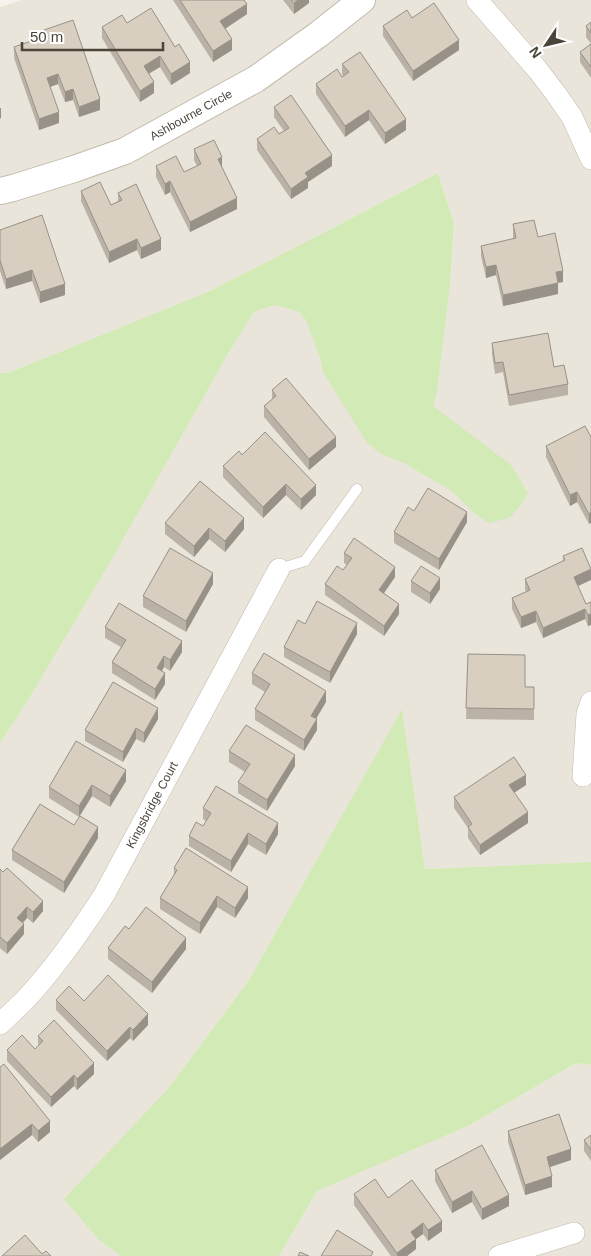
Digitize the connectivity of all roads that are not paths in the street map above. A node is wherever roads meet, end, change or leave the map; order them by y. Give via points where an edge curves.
1 (362, 0) edge
2 (477, 0) edge
3 (591, 159) edge
4 (0, 190) edge
5 (357, 489) dead end
6 (280, 569) joint
7 (591, 702) edge
8 (583, 776) dead end
9 (0, 1024) edge
10 (574, 1233) dead end
11 (499, 1256) edge

1 - 4 street, Ashbourne Circle via 256,79 125,151
2 - 3 street via 556,94 572,117
5 - 6 lane via 305,561
6 - 9 street, Kingsbridge Court via 104,895 52,968
7 - 8 street via 587,714
10 - 11 street

